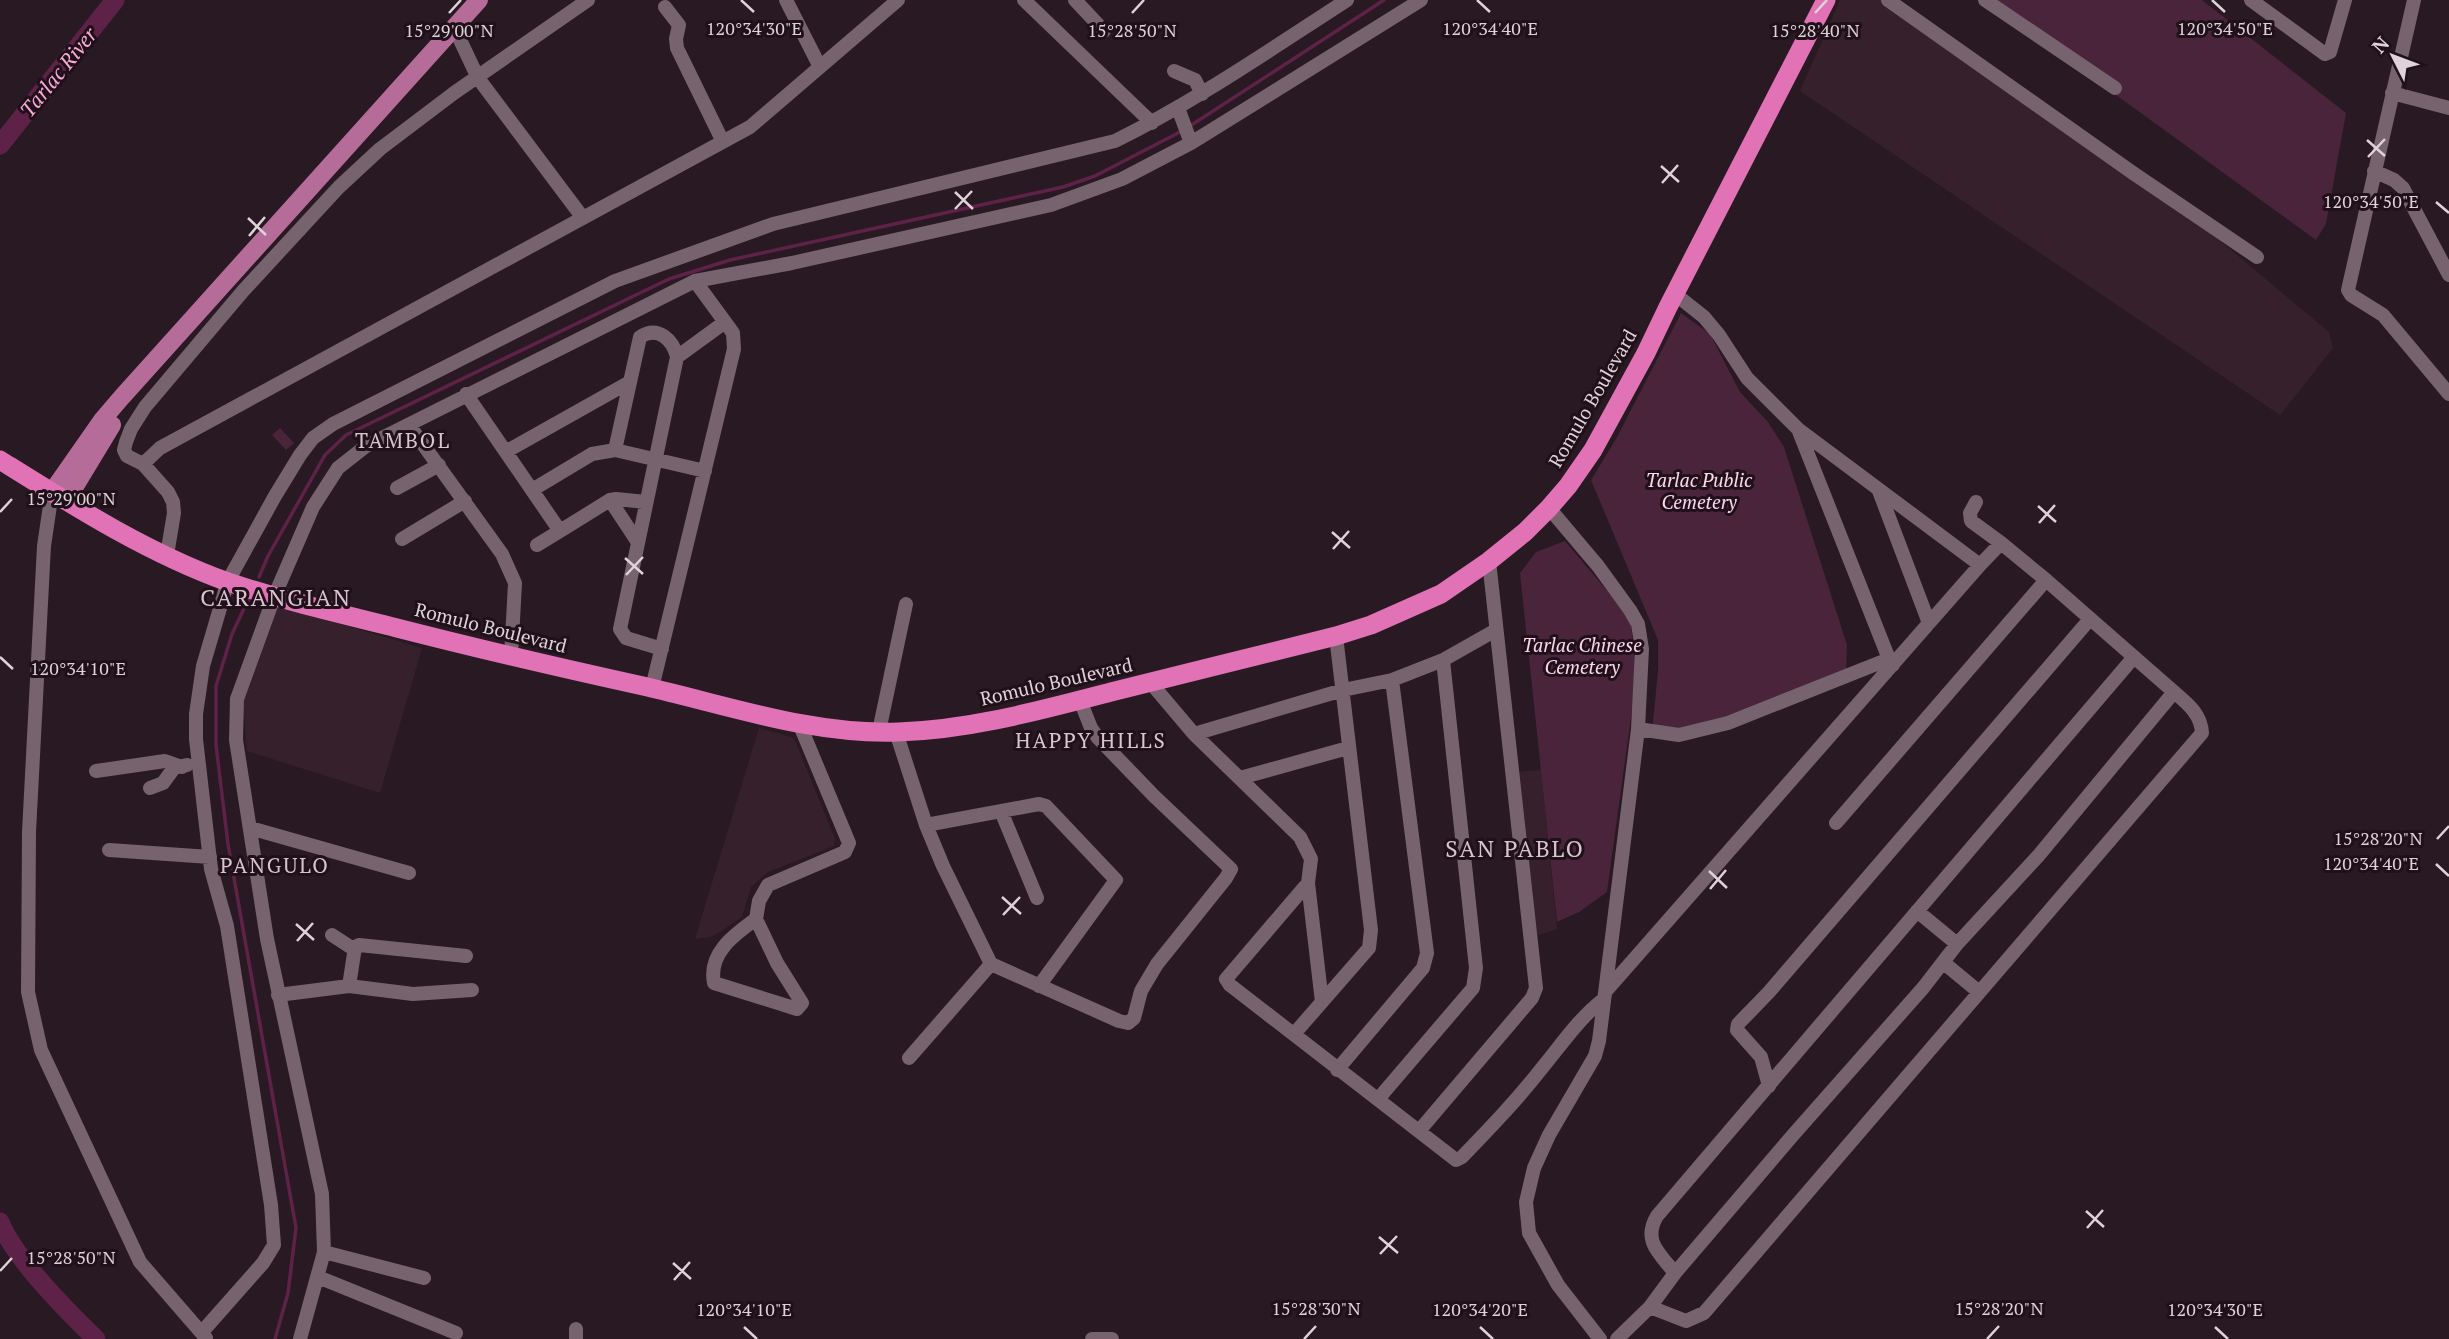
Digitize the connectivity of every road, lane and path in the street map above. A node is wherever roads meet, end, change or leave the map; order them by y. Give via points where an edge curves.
1 (479, 0) edge
2 (588, 0) edge
3 (786, 0) edge
4 (898, 0) edge
5 (1024, 0) edge
6 (1075, 0) edge
7 (1347, 0) edge
8 (1421, 0) edge
9 (1826, 0) edge
10 (1888, 0) edge
11 (1985, 0) edge
12 (2345, 0) edge
13 (2414, 0) edge
14 (2252, 1) edge
15 (665, 7) dead end
16 (454, 27) junction
17 (1104, 31) dead end
18 (820, 66) junction
19 (1174, 71) dead end
20 (478, 78) junction
21 (2115, 88) dead end
22 (2392, 93) junction
23 (1202, 94) junction
24 (1178, 108) junction
25 (2449, 108) edge
26 (1152, 123) junction
27 (723, 142) junction
28 (1191, 143) junction
29 (2374, 171) junction
30 (583, 218) junction
31 (2258, 257) dead end
32 (2449, 275) edge
33 (695, 281) junction
34 (1675, 294) junction
35 (725, 322) junction
36 (677, 357) junction
37 (628, 383) junction
38 (466, 394) junction
39 (2449, 394) edge
40 (409, 425) junction
41 (1798, 429) junction
42 (615, 450) junction
43 (507, 451) junction
44 (656, 458) junction
45 (0, 460) edge
46 (143, 464) junction
47 (439, 465) junction
48 (705, 471) junction
49 (397, 488) dead end
50 (532, 490) junction
51 (1879, 491) junction
52 (53, 493) junction
53 (610, 500) junction
54 (465, 501) junction
55 (646, 502) junction
56 (1976, 502) dead end
57 (1549, 508) junction
58 (560, 531) junction
59 (402, 539) dead end
60 (637, 541) junction
61 (2001, 543) junction
62 (537, 545) dead end
63 (167, 555) junction
64 (1489, 561) junction
65 (1980, 565) junction
66 (2046, 580) junction
67 (228, 582) junction
68 (274, 597) junction
69 (906, 604) dead end
70 (2090, 619) junction
71 (1930, 623) junction
72 (1496, 630) junction
73 (1335, 636) junction
74 (662, 649) junction
75 (511, 657) junction
76 (2134, 657) junction
77 (1443, 660) junction
78 (1891, 662) junction
79 (1392, 680) junction
80 (1150, 682) junction
81 (652, 688) junction
82 (1343, 690) junction
83 (2174, 692) junction
84 (1080, 700) junction
85 (799, 723) junction
86 (1638, 729) junction
87 (888, 732) junction
88 (1194, 733) junction
89 (1348, 748) junction
90 (198, 762) junction
91 (182, 766) junction
92 (96, 771) dead end
93 (1240, 778) junction
94 (150, 788) dead end
95 (1001, 811) junction
96 (1836, 822) dead end
97 (926, 825) junction
98 (250, 828) junction
99 (109, 850) dead end
100 (210, 857) junction
101 (410, 873) dead end
102 (1308, 883) junction
103 (1037, 898) dead end
104 (1917, 911) junction
105 (756, 919) junction
106 (332, 936) dead end
107 (1957, 944) junction
108 (355, 950) junction
109 (466, 956) dead end
110 (1944, 962) junction
111 (991, 964) junction
112 (349, 986) junction
113 (1039, 986) junction
114 (472, 990) dead end
115 (1979, 992) junction
116 (278, 995) junction
117 (1605, 995) junction
118 (1322, 1002) junction
119 (1294, 1034) junction
120 (909, 1058) dead end
121 (1337, 1070) junction
122 (1769, 1086) junction
123 (1378, 1098) junction
124 (1419, 1131) junction
125 (324, 1252) junction
126 (1675, 1273) junction
127 (318, 1277) junction
128 (424, 1278) dead end
129 (1650, 1307) junction
130 (456, 1332) dead end
131 (204, 1336) edge
132 (300, 1339) edge
133 (1092, 1339) edge
134 (1112, 1339) edge
135 (1600, 1339) edge
136 (1617, 1339) edge

1 - 16 main road
2 - 20 street
3 - 18 street
4 - 18 street
5 - 26 street
6 - 17 street
7 - 23 street
8 - 28 street
9 - 34 highway, Romulo Boulevard
10 - 31 street
11 - 21 street
12 - 14 street via 2330,52 2325,54
13 - 22 street
15 - 27 street via 679,25 677,48
16 - 20 street
16 - 52 main road via 136,383 130,398
18 - 27 street via 750,127
19 - 23 street via 1195,80
20 - 30 street
20 - 46 street via 380,149 243,291 131,429 124,450
22 - 25 street
22 - 29 street
23 - 24 street
24 - 26 street
24 - 28 street
26 - 67 street via 1115,141 774,224 615,281 313,438
27 - 30 street
28 - 33 street via 1122,179 1051,205
29 - 32 street via 2403,188
29 - 39 street via 2348,290 2383,315
30 - 46 street via 160,447
33 - 35 street
33 - 38 street
34 - 41 street via 1704,317 1747,378
34 - 57 highway, Romulo Boulevard via 1592,450
35 - 36 street
35 - 48 street via 733,333 734,349
36 - 37 street via 669,339 647,332 640,337
36 - 44 street
37 - 42 street
37 - 43 street
38 - 40 street
38 - 43 street
40 - 47 street
40 - 68 street via 366,446 338,468 313,507
41 - 51 street
41 - 78 street
42 - 44 street
42 - 50 street via 592,454
43 - 50 street
44 - 48 street
44 - 55 street
45 - 52 highway, Romulo Boulevard
46 - 63 street via 173,502
47 - 49 street
47 - 54 street
48 - 74 street
50 - 58 street
51 - 65 street
51 - 71 street
52 - 63 highway, Romulo Boulevard
52 - 131 street via 44,546 29,832 28,992 41,1050 140,1262
53 - 55 street
53 - 58 street
53 - 60 street
54 - 59 street
54 - 75 street via 502,554 515,583
55 - 60 street
56 - 61 street via 1971,521
57 - 64 highway, Romulo Boulevard
57 - 86 street via 1598,566 1638,624 1642,649
58 - 62 street
60 - 74 street via 620,629 626,638
61 - 65 street
61 - 66 street
63 - 67 highway, Romulo Boulevard
64 - 72 street
64 - 73 highway, Romulo Boulevard via 1441,594
65 - 71 street
66 - 70 street
66 - 96 street
67 - 68 highway, Romulo Boulevard
67 - 90 street via 202,666 196,714
68 - 75 highway, Romulo Boulevard
68 - 98 street via 237,699 236,740
69 - 87 street
70 - 76 street
70 - 122 street via 1738,1024 1737,1030 1761,1057
71 - 78 street
72 - 77 street
72 - 124 street via 1536,988
73 - 80 highway, Romulo Boulevard
73 - 82 street
74 - 81 street
75 - 81 highway, Romulo Boulevard
76 - 83 street
76 - 104 street
77 - 79 street
77 - 123 street via 1476,968 1473,988
78 - 86 street via 1728,723 1679,735
78 - 117 street
79 - 82 street
79 - 121 street via 1427,953 1423,968
80 - 84 highway, Romulo Boulevard
80 - 88 street
81 - 85 highway, Romulo Boulevard
82 - 88 street
82 - 89 street
83 - 107 street via 2039,855
83 - 115 street via 2201,721 2202,733
84 - 87 highway, Romulo Boulevard via 957,727
84 - 113 street via 1098,738 1231,869 1157,964 1129,1023
85 - 87 highway, Romulo Boulevard
85 - 105 street via 849,843 845,852 768,886
86 - 117 street
87 - 97 street
88 - 93 street
89 - 93 street
89 - 118 street via 1371,930 1368,948
90 - 91 street
90 - 100 street
91 - 92 street via 165,761
91 - 94 street
93 - 102 street via 1300,837 1311,859
95 - 97 street
95 - 103 street
95 - 113 street via 1046,806 1116,880
97 - 111 street
98 - 101 street
98 - 116 street
99 - 100 street
100 - 131 street via 227,926 274,1245
102 - 118 street
102 - 119 street via 1226,979
104 - 107 street
104 - 122 street
105 - 105 street via 730,937 721,950 714,983 797,1009 802,1003
106 - 108 street
107 - 110 street
108 - 109 street via 359,944
108 - 112 street
110 - 115 street
110 - 126 street
111 - 113 street
111 - 120 street
112 - 114 street via 413,994
112 - 116 street
115 - 129 street via 1704,1313 1686,1321
116 - 125 street via 322,1194
117 - 124 street via 1462,1157 1456,1160
117 - 135 street via 1595,1056 1549,1135 1526,1202 1529,1233 1558,1285
118 - 119 street
119 - 121 street
121 - 123 street
122 - 126 street via 1651,1226 1651,1243
123 - 124 street
125 - 127 street
125 - 128 street
126 - 129 street
127 - 130 street
127 - 132 street
129 - 136 street
133 - 134 street

